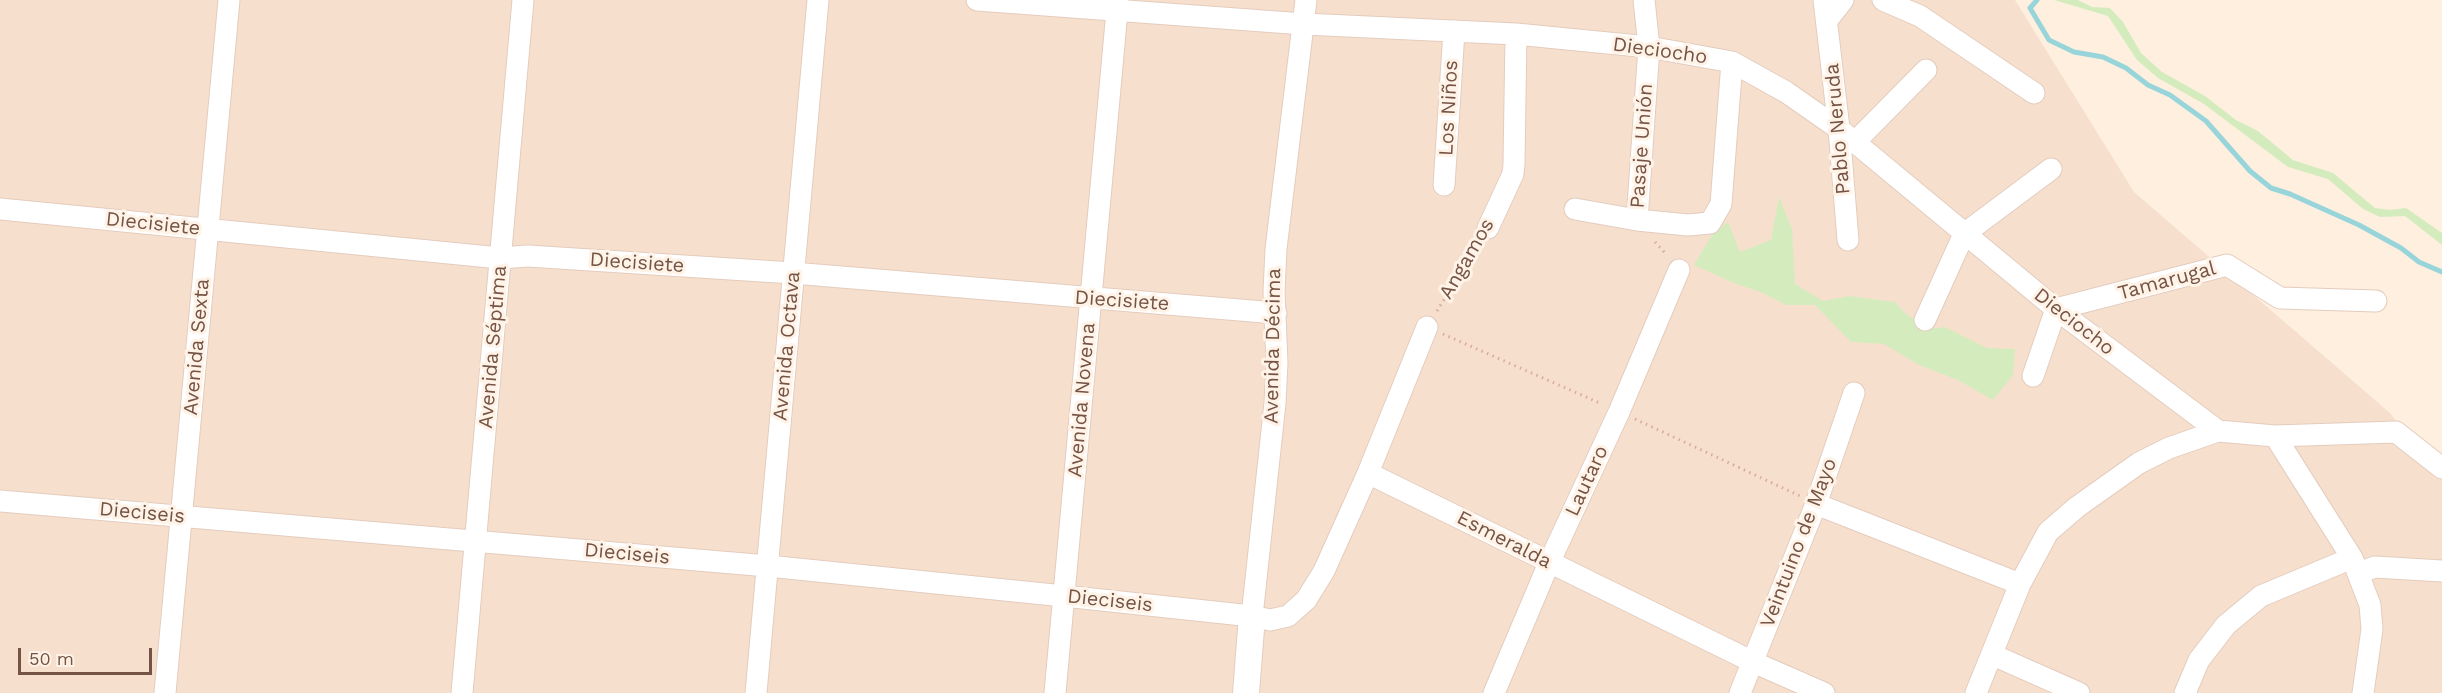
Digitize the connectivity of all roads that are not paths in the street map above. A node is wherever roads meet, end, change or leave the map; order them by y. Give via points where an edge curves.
1 (229, 0) edge
2 (523, 0) edge
3 (818, 0) edge
4 (977, 0) edge
5 (1306, 0) edge
6 (1644, 0) edge
7 (1844, 0) edge
8 (1883, 0) edge
9 (1117, 5) edge
10 (1826, 10) edge
11 (1304, 24) junction
12 (1454, 31) junction
13 (1516, 34) junction
14 (1649, 47) junction
15 (1732, 62) junction
16 (1926, 70) dead end
17 (2034, 93) dead end
18 (1847, 136) junction
19 (2051, 169) dead end
20 (1444, 185) dead end
21 (0, 209) edge
22 (1575, 209) dead end
23 (1637, 220) junction
24 (1488, 228) road end
25 (208, 230) junction
26 (1964, 234) junction
27 (1848, 240) dead end
28 (500, 258) junction
29 (1679, 270) road end
30 (793, 273) junction
31 (1092, 299) junction
32 (2376, 301) dead end
33 (2056, 309) junction
34 (1276, 313) junction
35 (1924, 320) dead end
36 (1427, 327) road end
37 (2033, 376) dead end
38 (1854, 393) dead end
39 (2218, 431) junction
40 (2275, 436) junction
41 (2442, 468) edge
42 (1368, 473) junction
43 (0, 501) edge
44 (1816, 504) junction
45 (181, 517) junction
46 (476, 542) junction
47 (1549, 563) junction
48 (2355, 565) junction
49 (768, 566) junction
50 (2442, 571) edge
51 (2020, 584) junction
52 (1064, 596) junction
53 (1252, 616) junction
54 (1993, 655) junction
55 (1753, 663) junction
56 (165, 693) edge
57 (462, 693) edge
58 (756, 693) edge
59 (1055, 693) edge
60 (1246, 693) edge
61 (1494, 693) edge
62 (1740, 693) edge
63 (1824, 693) edge
64 (1976, 693) edge
65 (2079, 693) edge
66 (2185, 693) edge
67 (2363, 693) edge

1 - 25 street, Avenida Sexta
2 - 28 street, Avenida Séptima
3 - 30 street, Avenida Octava
4 - 9 street, Dieciocho
5 - 11 street, Avenida Décima
6 - 14 street, Pasaje Unión
7 - 10 street
8 - 17 street via 1920,16
9 - 11 street, Dieciocho
9 - 31 street, Avenida Novena
10 - 18 street, Pablo Neruda
11 - 12 street, Dieciocho
11 - 34 street, Avenida Décima via 1276,249
12 - 13 street, Dieciocho
12 - 20 street, Los Niños
13 - 14 street, Dieciocho
13 - 24 street, Angamos via 1513,174
14 - 15 street, Dieciocho
14 - 23 street, Pasaje Unión
15 - 18 street, Dieciocho via 1786,92
15 - 23 street via 1720,204 1716,213 1710,222 1688,225
16 - 18 street
18 - 26 street, Dieciocho
18 - 27 street, Pablo Neruda
19 - 26 street
21 - 25 street, Diecisiete
22 - 23 street
25 - 28 street, Diecisiete
25 - 45 street, Avenida Sexta
26 - 33 street, Dieciocho
26 - 35 street
28 - 30 street, Diecisiete via 528,255
28 - 46 street, Avenida Séptima
29 - 47 street, Lautaro
30 - 31 street, Diecisiete
30 - 49 street, Avenida Octava
31 - 34 street, Diecisiete
31 - 52 street, Avenida Novena
32 - 33 street, Tamarugal via 2280,297 2228,265
33 - 37 street
33 - 39 street, Dieciocho
34 - 53 street, Avenida Décima via 1275,403
36 - 42 street
38 - 44 street, Veintuino de Mayo
39 - 40 street
39 - 51 street via 2139,463 2077,507 2048,532
40 - 41 street via 2396,432
40 - 48 street
42 - 47 street, Esmeralda
42 - 53 street via 1324,571 1306,600 1288,616 1270,620
43 - 45 street, Dieciseis
44 - 51 street
44 - 55 street, Veintuino de Mayo
45 - 46 street, Dieciseis
45 - 56 street, Avenida Sexta
46 - 49 street, Dieciseis
46 - 57 street, Avenida Séptima
47 - 55 street, Esmeralda
47 - 61 street, Lautaro
48 - 50 street
48 - 66 street via 2261,596 2226,625 2199,660
48 - 67 street via 2370,605 2372,629
49 - 52 street, Dieciseis
49 - 58 street, Avenida Octava
51 - 54 street
52 - 53 street, Dieciseis
52 - 59 street, Avenida Novena
53 - 60 street, Avenida Décima
54 - 64 street
54 - 65 street
55 - 62 street, Veintuino de Mayo
55 - 63 street, Esmeralda

